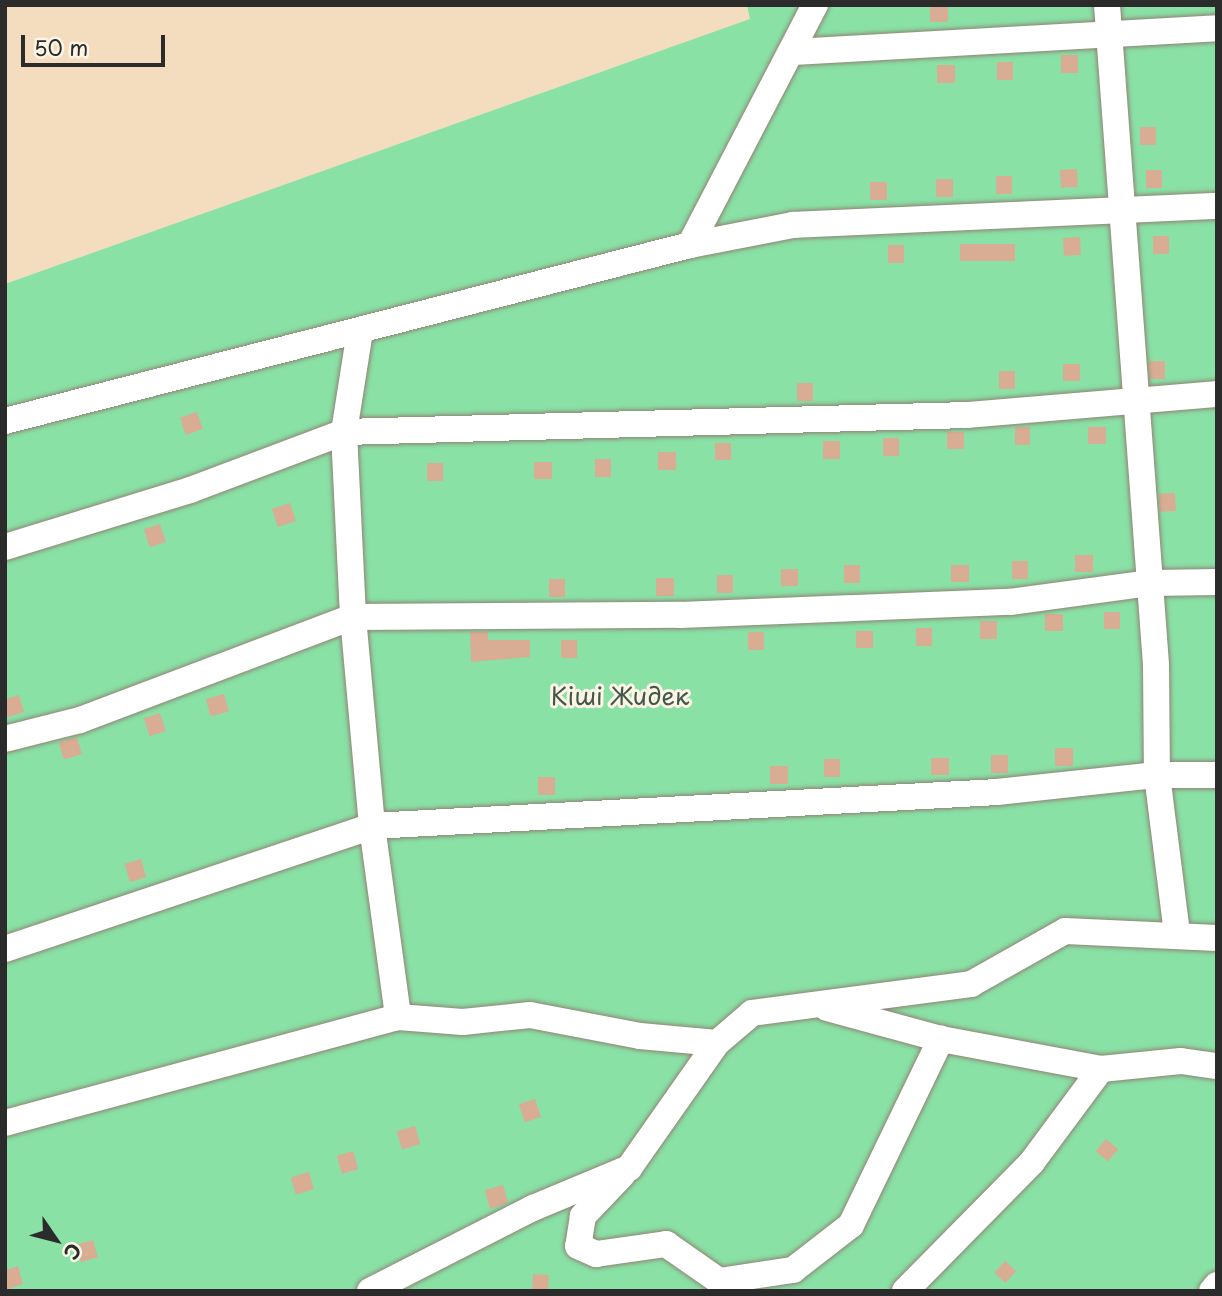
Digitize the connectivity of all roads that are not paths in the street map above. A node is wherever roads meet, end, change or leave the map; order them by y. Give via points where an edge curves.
1 (815, 5) edge
2 (1107, 5) edge
3 (1217, 28) edge
4 (1110, 34) junction
5 (793, 52) junction
6 (1217, 206) edge
7 (1126, 211) junction
8 (690, 245) junction
9 (360, 331) junction
10 (1217, 394) edge
11 (1133, 402) junction
12 (5, 421) edge
13 (344, 432) junction
14 (5, 547) edge
15 (1217, 582) edge
16 (1151, 583) junction
17 (353, 617) junction
18 (5, 739) edge
19 (1157, 775) junction
20 (1217, 775) edge
21 (372, 826) junction
22 (1177, 934) junction
23 (1217, 938) edge
24 (5, 949) edge
25 (813, 1004) junction
26 (398, 1017) junction
27 (941, 1039) junction
28 (717, 1043) junction
29 (1217, 1066) edge
30 (1101, 1069) junction
31 (5, 1124) edge
32 (629, 1168) junction
33 (1217, 1285) edge
34 (370, 1291) edge
35 (905, 1291) edge
36 (1212, 1291) edge

1 - 5 street
2 - 4 street
3 - 4 street
4 - 5 street
4 - 7 street
5 - 8 street
6 - 7 street
7 - 8 street via 793,225
7 - 11 street
8 - 9 street
9 - 12 street
9 - 13 street
10 - 11 street
11 - 13 street via 967,415
11 - 16 street
13 - 14 street via 190,490
13 - 17 street
15 - 16 street
16 - 17 street via 1010,602 680,615
16 - 19 street
17 - 18 street via 80,720
17 - 21 street
19 - 20 street
19 - 21 street via 998,792
19 - 22 street
21 - 24 street
21 - 26 street
22 - 23 street
22 - 25 street via 1065,931 971,984
25 - 27 street
25 - 28 street via 752,1013
26 - 28 street via 463,1022 530,1015 640,1036
26 - 31 street
27 - 30 street
27 - 32 street via 851,1226 793,1270 719,1281 666,1244 596,1254 578,1246 583,1216
28 - 32 street
29 - 30 street via 1181,1061
30 - 35 street via 1031,1161
32 - 34 street via 533,1208
33 - 36 street

